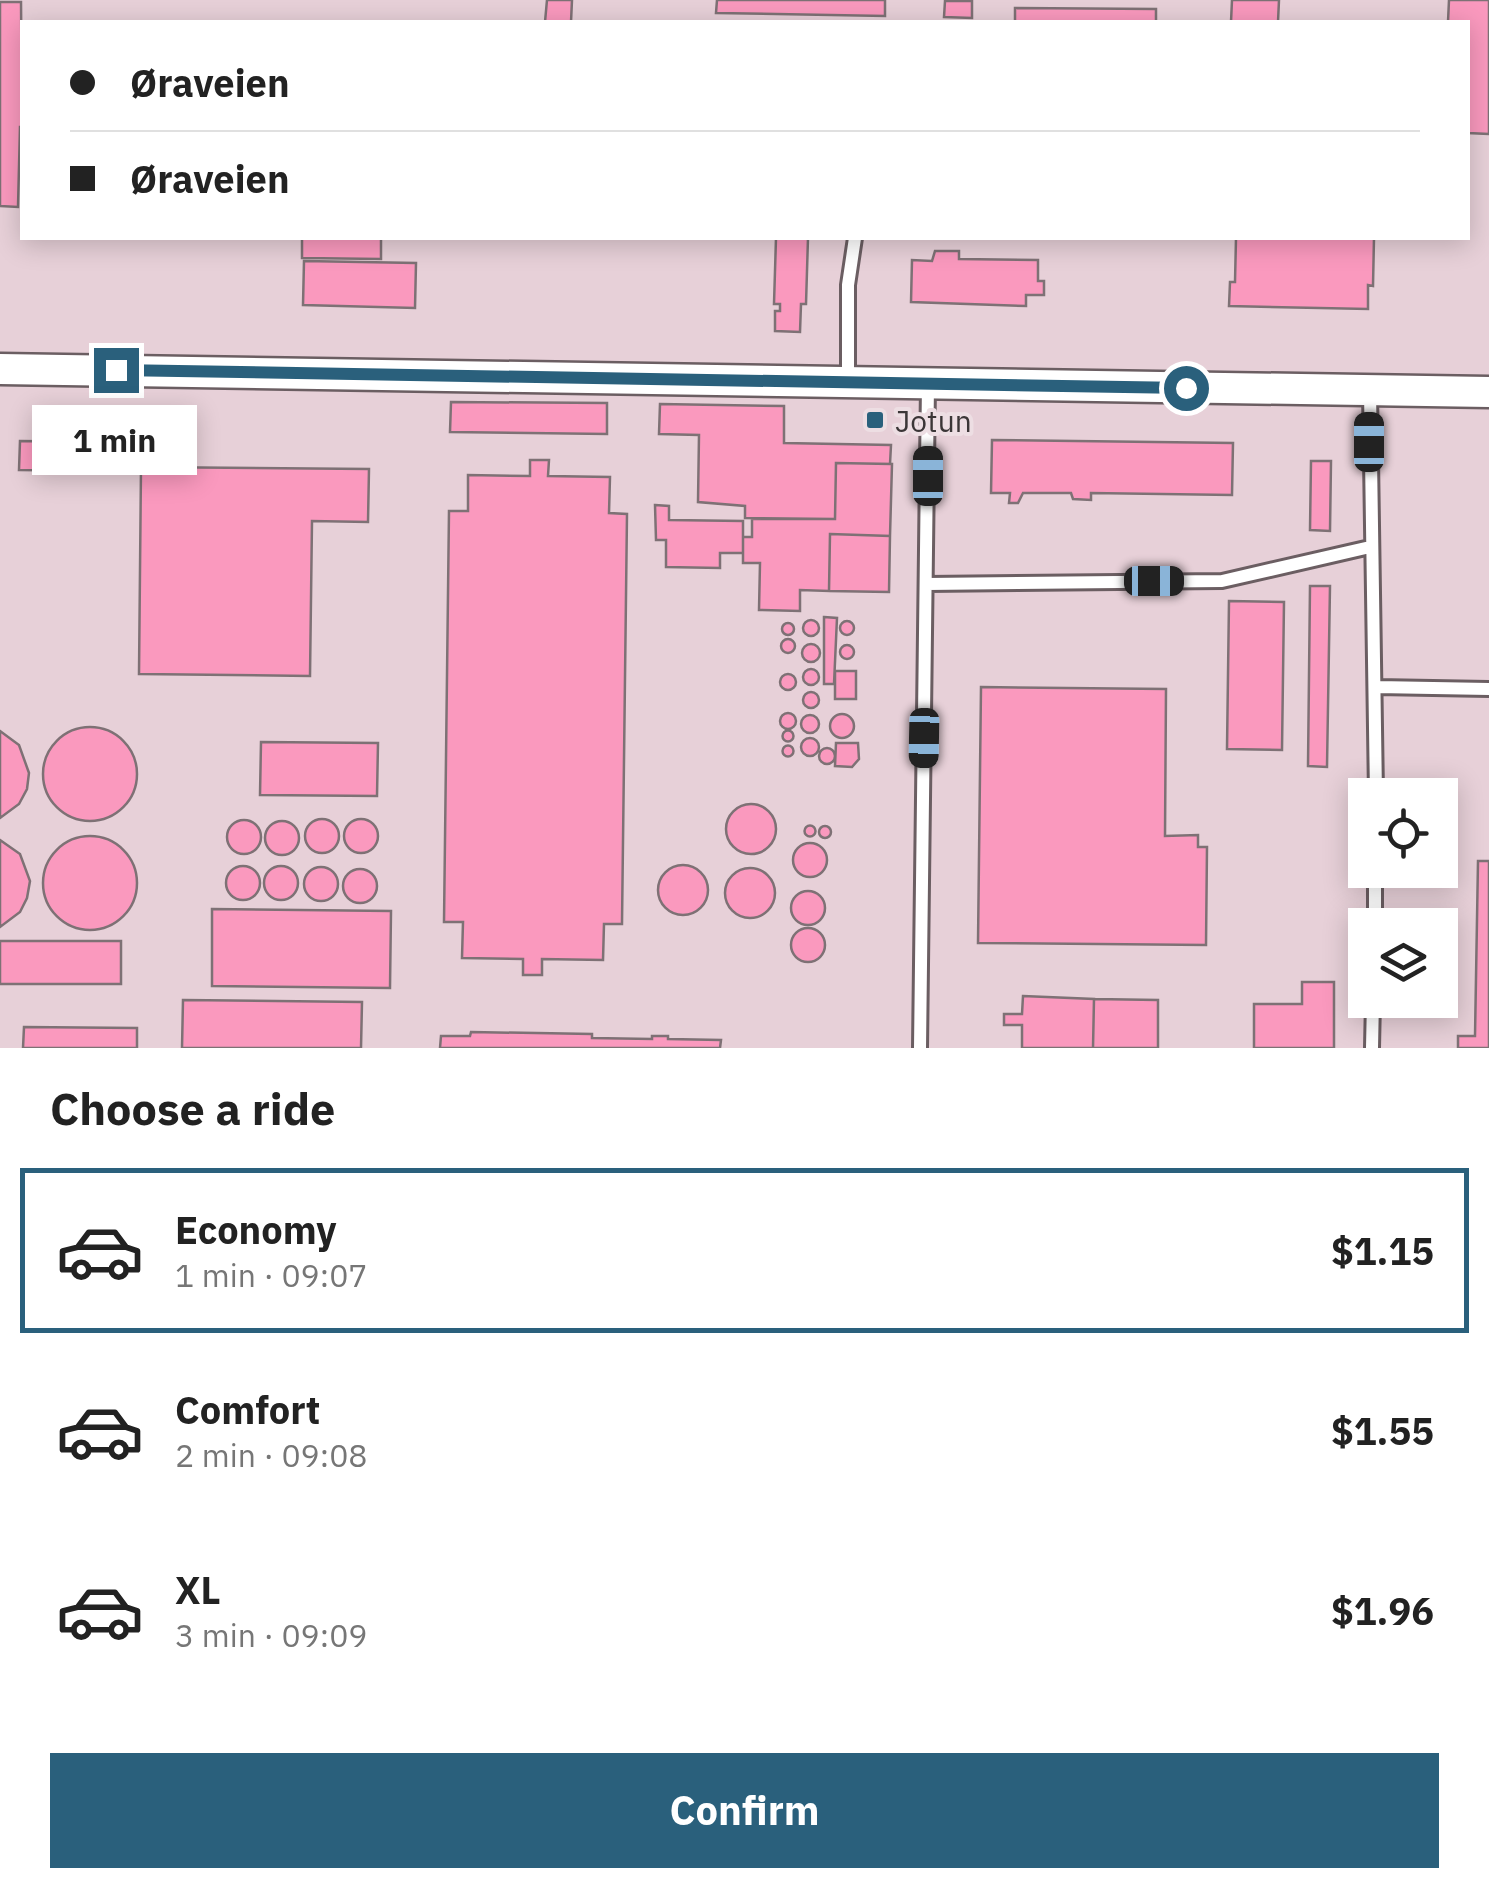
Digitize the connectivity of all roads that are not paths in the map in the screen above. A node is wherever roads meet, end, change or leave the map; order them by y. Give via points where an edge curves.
1 (855, 240) edge
2 (0, 368) edge
3 (848, 382) junction
4 (928, 384) junction
5 (1370, 391) junction
6 (1489, 392) edge
7 (1370, 547) junction
8 (927, 584) junction
9 (1376, 688) junction
10 (1489, 689) edge
11 (1376, 778) edge
12 (1373, 1018) edge
13 (920, 1048) edge
14 (1372, 1048) edge

1 - 3 lane
2 - 3 street
3 - 4 street
4 - 5 street
4 - 8 lane
5 - 6 street
5 - 7 lane
7 - 8 lane via 1222,581
7 - 9 lane
8 - 13 lane
9 - 10 lane
9 - 11 lane
12 - 14 lane

